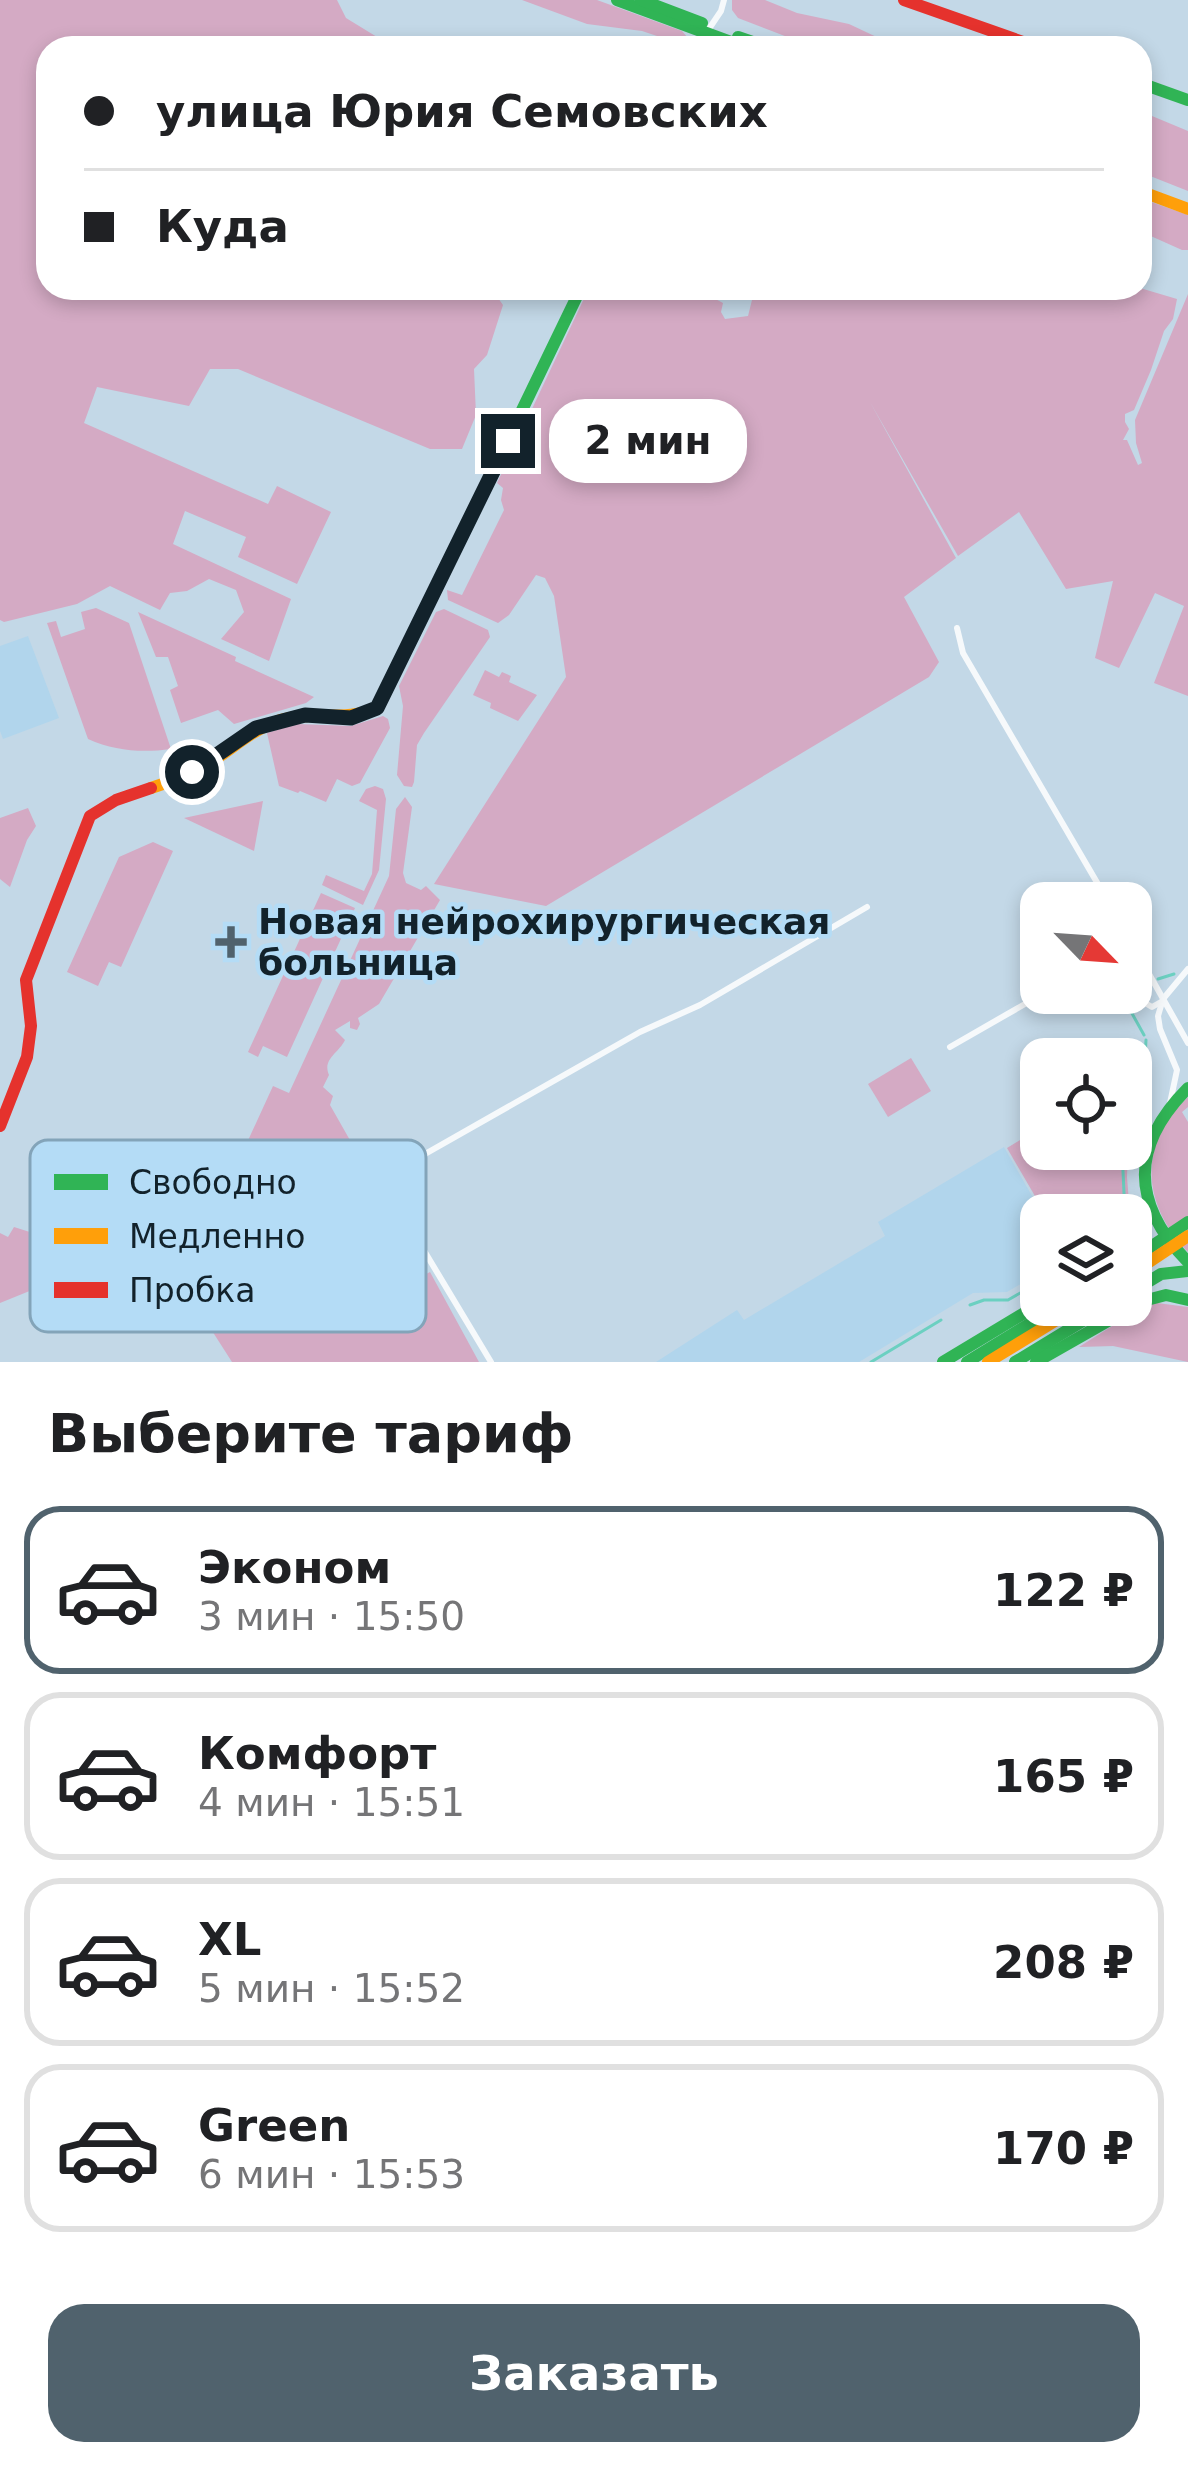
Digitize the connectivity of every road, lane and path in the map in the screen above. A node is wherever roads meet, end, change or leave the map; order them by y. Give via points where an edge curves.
1 (617, 0) edge
2 (641, 0) edge
3 (724, 0) edge
4 (904, 0) edge
5 (708, 30) junction
6 (704, 36) edge
7 (721, 36) edge
8 (729, 36) edge
9 (1006, 36) edge
10 (1152, 87) edge
11 (1188, 100) edge
12 (1152, 192) edge
13 (1188, 205) edge
14 (575, 300) edge
15 (957, 628) dead end
16 (1096, 882) edge
17 (867, 907) dead end
18 (1188, 969) edge
19 (1152, 979) edge
20 (1163, 999) junction
21 (1020, 1007) edge
22 (1152, 1007) edge
23 (1188, 1043) edge
24 (950, 1047) dead end
25 (1188, 1088) edge
26 (1169, 1106) junction
27 (0, 1126) edge
28 (426, 1154) edge
29 (1145, 1187) junction
30 (1145, 1194) edge
31 (1188, 1222) edge
32 (1188, 1236) edge
33 (1152, 1246) edge
34 (426, 1253) edge
35 (1152, 1260) edge
36 (1188, 1266) edge
37 (1152, 1280) edge
38 (1188, 1300) edge
39 (1020, 1325) edge
40 (1025, 1326) edge
41 (1032, 1326) edge
42 (1074, 1326) edge
43 (491, 1362) edge
44 (944, 1362) edge
45 (967, 1362) edge
46 (988, 1362) edge
47 (1015, 1362) edge
48 (1036, 1362) edge

1 - 5 main road
2 - 5 main road
3 - 5 street
4 - 9 main road
5 - 6 street
5 - 7 main road
5 - 8 main road
10 - 11 main road
12 - 13 main road
14 - 27 main road via 380,703 351,718 305,715 256,728 197,771 107,802 90,817 26,980 27,1057
15 - 16 street via 963,653
17 - 28 street
18 - 20 street
19 - 20 street
20 - 22 street
20 - 23 street
20 - 26 street via 1158,1023 1177,1075
21 - 24 street
25 - 26 main road
26 - 29 main road via 1148,1148
29 - 30 main road
29 - 36 main road via 1157,1226
31 - 33 main road
32 - 35 main road
34 - 43 street
36 - 37 main road
38 - 48 main road via 1143,1300
39 - 44 main road
40 - 45 main road
41 - 46 main road
42 - 47 main road

